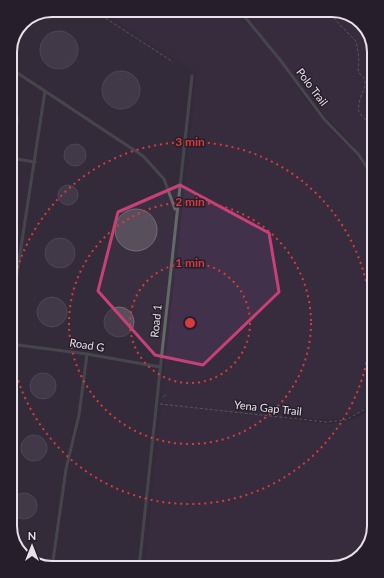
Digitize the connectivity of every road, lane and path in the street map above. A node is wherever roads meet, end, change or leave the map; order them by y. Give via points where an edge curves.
1 (104, 17) edge
2 (245, 17) edge
3 (333, 17) edge
4 (173, 62) dead end
5 (17, 73) edge
6 (192, 76) dead end
7 (45, 91) junction
8 (367, 121) edge
9 (17, 159) edge
10 (35, 162) junction
11 (367, 167) edge
12 (176, 210) junction
13 (17, 275) edge
14 (17, 345) edge
15 (87, 354) junction
16 (160, 367) junction
17 (157, 404) junction
18 (367, 408) edge
19 (53, 561) edge
20 (140, 561) edge

1 - 4 path
2 - 11 lane, Polo Trail via 324,119 358,154
3 - 8 path via 356,41 358,69 365,86 358,110
5 - 7 lane
6 - 12 lane, Road 1
7 - 10 lane
7 - 12 lane via 143,156 164,179
9 - 10 lane
10 - 13 lane
12 - 16 lane, Road 1
14 - 15 lane, Road G
15 - 16 lane, Road G
15 - 19 lane via 79,415 66,469
16 - 17 lane, Road 1
17 - 18 path, Yena Gap Trail via 326,422 346,420
17 - 20 lane, Road 1

